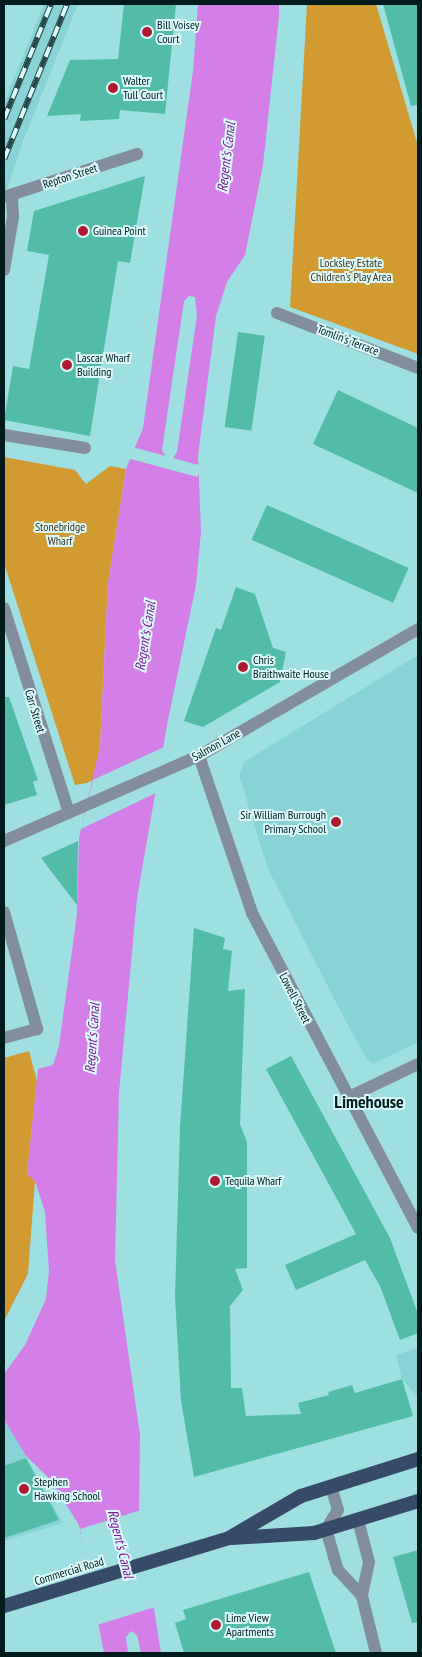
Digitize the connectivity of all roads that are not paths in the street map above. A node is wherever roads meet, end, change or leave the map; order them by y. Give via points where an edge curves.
1 (137, 154) dead end
2 (8, 196) edge
3 (4, 270) edge
4 (277, 313) dead end
5 (418, 368) edge
6 (4, 434) edge
7 (85, 448) dead end
8 (4, 608) edge
9 (418, 629) edge
10 (199, 756) junction
11 (70, 813) junction
12 (4, 841) edge
13 (4, 912) edge
14 (4, 1038) edge
15 (418, 1064) edge
16 (347, 1098) junction
17 (418, 1228) edge
18 (418, 1459) edge
19 (331, 1486) junction
20 (418, 1501) edge
21 (358, 1520) junction
22 (326, 1529) junction
23 (229, 1538) junction
24 (362, 1596) junction
25 (4, 1606) edge
26 (376, 1653) edge

1 - 2 street, Repton Street
2 - 3 street via 13,217
4 - 5 street, Tomlin's Terrace
6 - 7 street
8 - 11 street, Carr Street
9 - 10 street, Salmon Lane
10 - 11 street, Salmon Lane
10 - 16 street, Lowell Street via 252,913
11 - 12 street, Salmon Lane
13 - 14 street via 37,1029
15 - 16 street
16 - 17 street, Lowell Street
18 - 19 highway, Commercial Road
19 - 22 street via 338,1510
19 - 23 highway, Commercial Road via 301,1496
20 - 21 highway, Commercial Road
21 - 22 highway, Commercial Road
21 - 24 street via 369,1562
22 - 23 highway, Commercial Road via 314,1533
22 - 24 street via 338,1570
23 - 25 highway, Commercial Road
24 - 26 street

